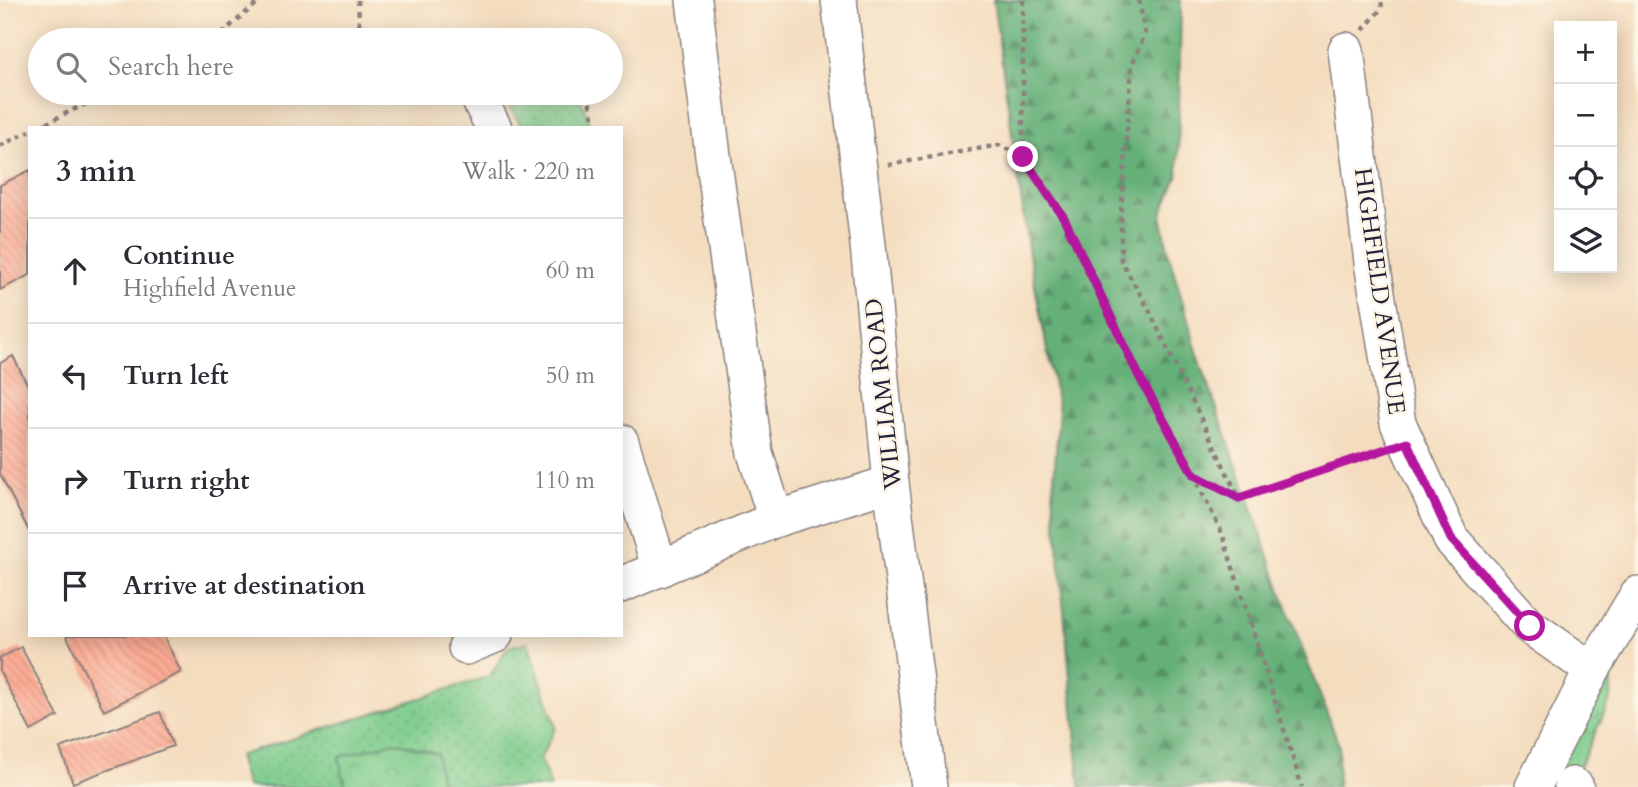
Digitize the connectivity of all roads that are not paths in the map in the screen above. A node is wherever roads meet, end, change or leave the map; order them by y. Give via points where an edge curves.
1 (694, 0) edge
2 (839, 0) edge
3 (1346, 50) road end
4 (482, 105) edge
5 (493, 126) edge
6 (623, 449) edge
7 (891, 482) junction
8 (776, 519) junction
9 (660, 569) junction
10 (623, 584) edge
11 (1638, 594) edge
12 (1592, 670) junction
13 (927, 787) edge
14 (1533, 787) edge

1 - 8 street via 755,453
2 - 7 street, WILLIAM ROAD
3 - 12 street, HIGHFIELD AVENUE via 1372,262 1398,423 1451,539 1530,626
4 - 5 street
6 - 9 street
7 - 8 street
7 - 13 street, WILLIAM ROAD
8 - 9 street
9 - 10 street
11 - 12 street
12 - 14 street

